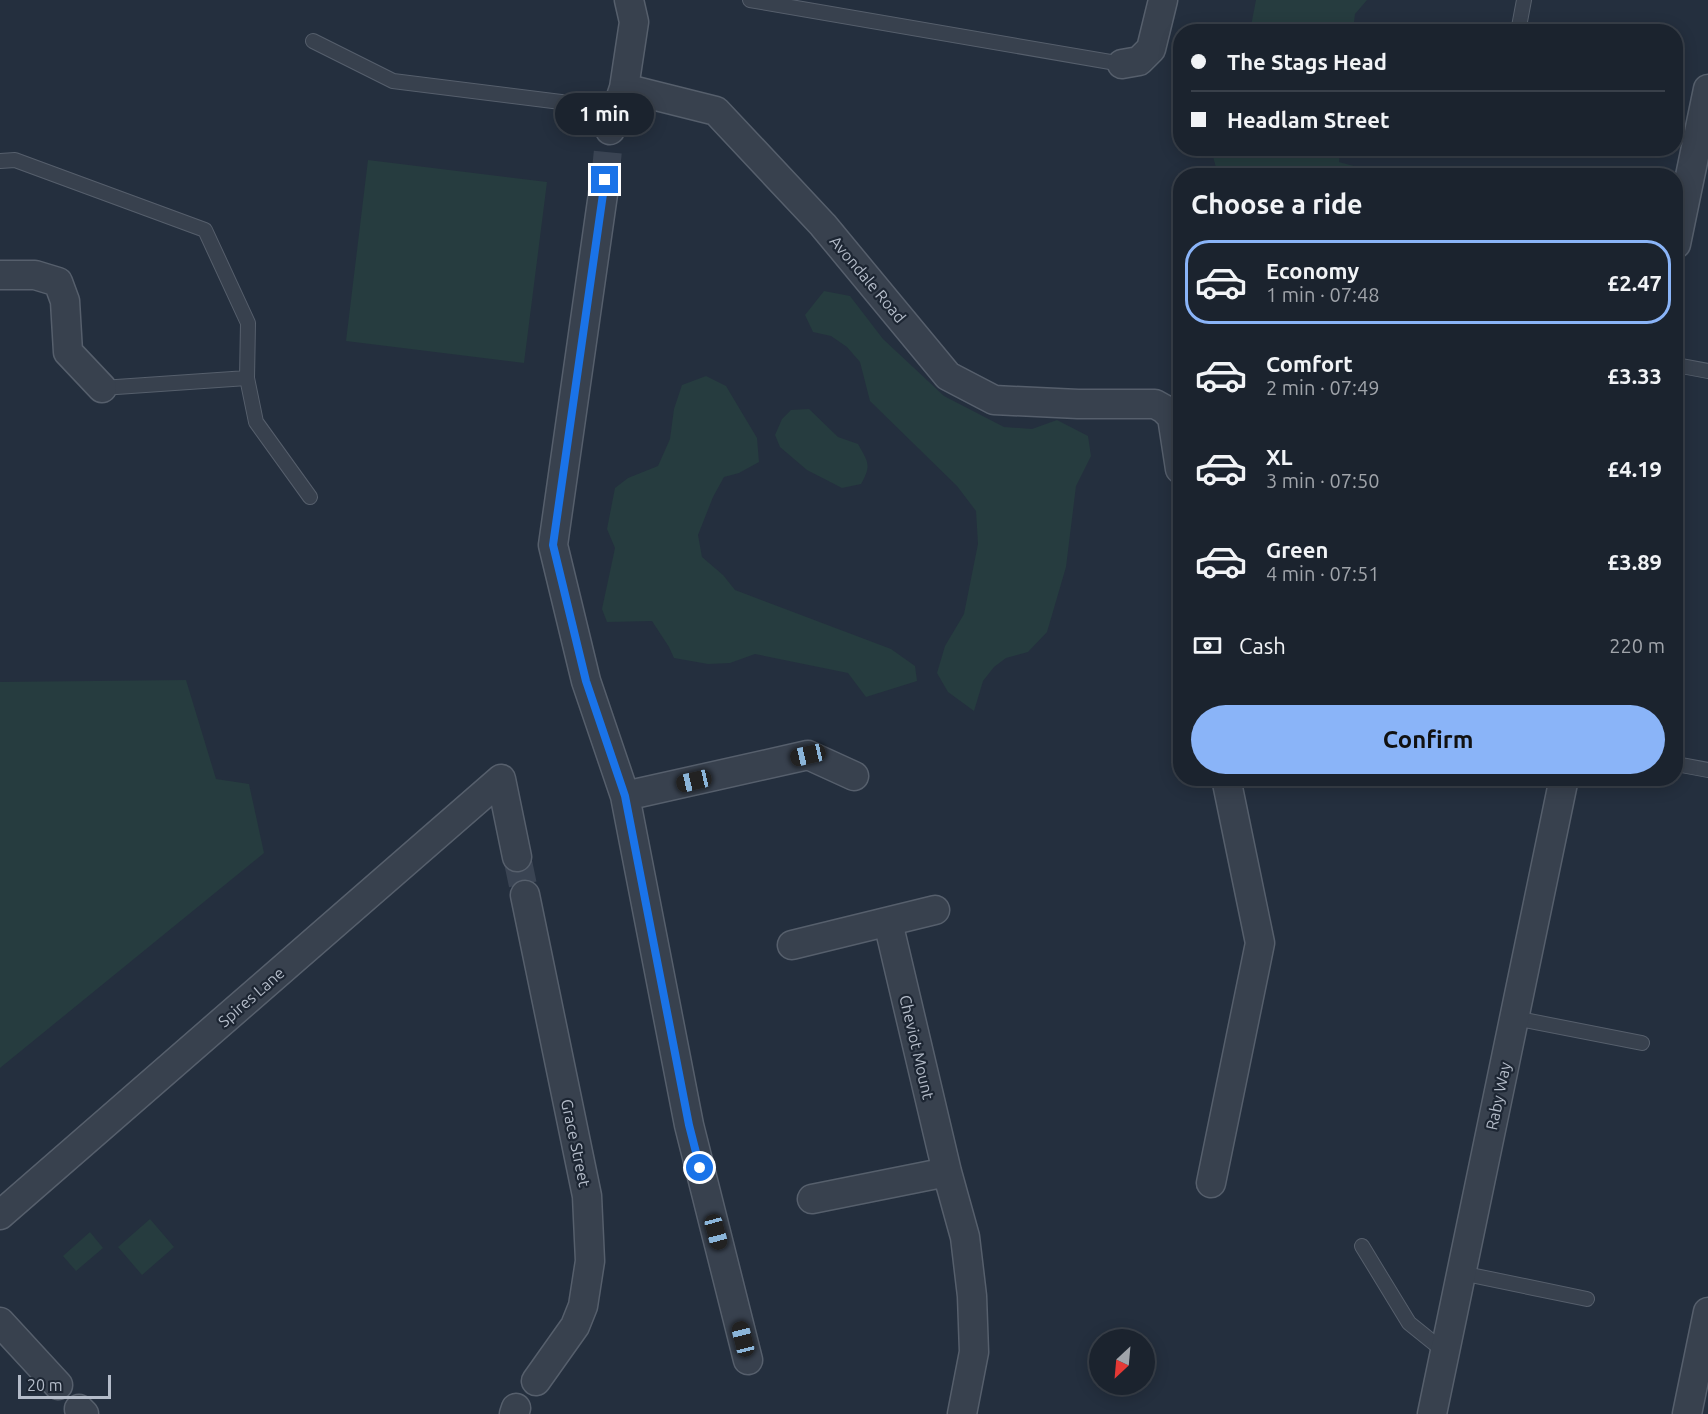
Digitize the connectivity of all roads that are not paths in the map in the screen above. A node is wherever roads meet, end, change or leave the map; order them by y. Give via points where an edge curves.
1 (629, 0) edge
2 (750, 0) edge
3 (1162, 0) edge
4 (1524, 0) edge
5 (1520, 24) edge
6 (313, 40) dead end
7 (1122, 64) joint
8 (1708, 89) edge
9 (617, 109) junction
10 (0, 161) edge
11 (605, 180) tunnel mouth
12 (1683, 210) edge
13 (0, 275) edge
14 (1683, 366) edge
15 (1708, 371) edge
16 (247, 378) junction
17 (102, 388) joint
18 (1173, 424) edge
19 (310, 497) dead end
20 (1683, 765) edge
21 (1708, 770) edge
22 (854, 776) dead end
23 (1228, 786) edge
24 (1562, 786) edge
25 (625, 796) junction
26 (517, 857) tunnel mouth
27 (525, 895) tunnel mouth
28 (935, 910) dead end
29 (888, 922) junction
30 (792, 945) dead end
31 (1514, 1018) junction
32 (1642, 1043) dead end
33 (947, 1172) junction
34 (1211, 1183) dead end
35 (812, 1199) dead end
36 (0, 1215) edge
37 (1362, 1246) dead end
38 (1461, 1273) junction
39 (1587, 1299) dead end
40 (1708, 1312) edge
41 (0, 1322) edge
42 (1444, 1352) junction
43 (748, 1360) dead end
44 (536, 1381) dead end
45 (58, 1385) dead end
46 (962, 1414) edge
47 (1432, 1414) edge
48 (1687, 1414) edge

1 - 9 street via 634,22
2 - 7 lane
3 - 7 street via 1151,49 1139,61
4 - 5 lane
6 - 9 lane via 393,81
8 - 12 street
9 - 18 street, Avondale Road via 716,111 824,225 948,376 994,400 1155,404 1172,417
10 - 16 lane via 15,160 205,230 248,323
11 - 25 street via 553,545 586,681
13 - 17 street via 35,275 58,282 65,301 68,352
14 - 15 lane
16 - 17 lane
16 - 19 lane via 256,422
20 - 21 lane
22 - 25 street via 808,755
23 - 34 street via 1260,943
24 - 31 street, Raby Way
25 - 43 street via 689,1125
26 - 36 street, Spires Lane via 501,779
27 - 44 street, Grace Street via 587,1196 590,1261 583,1306 575,1326
28 - 29 street
29 - 30 street
29 - 33 street, Cheviot Mount
31 - 32 lane
31 - 38 street, Raby Way
33 - 35 street
33 - 46 street, Cheviot Mount via 964,1237 972,1296 974,1352
37 - 42 lane via 1410,1323
38 - 39 lane
38 - 42 street, Raby Way
40 - 48 street
41 - 45 street
42 - 47 street, Raby Way

